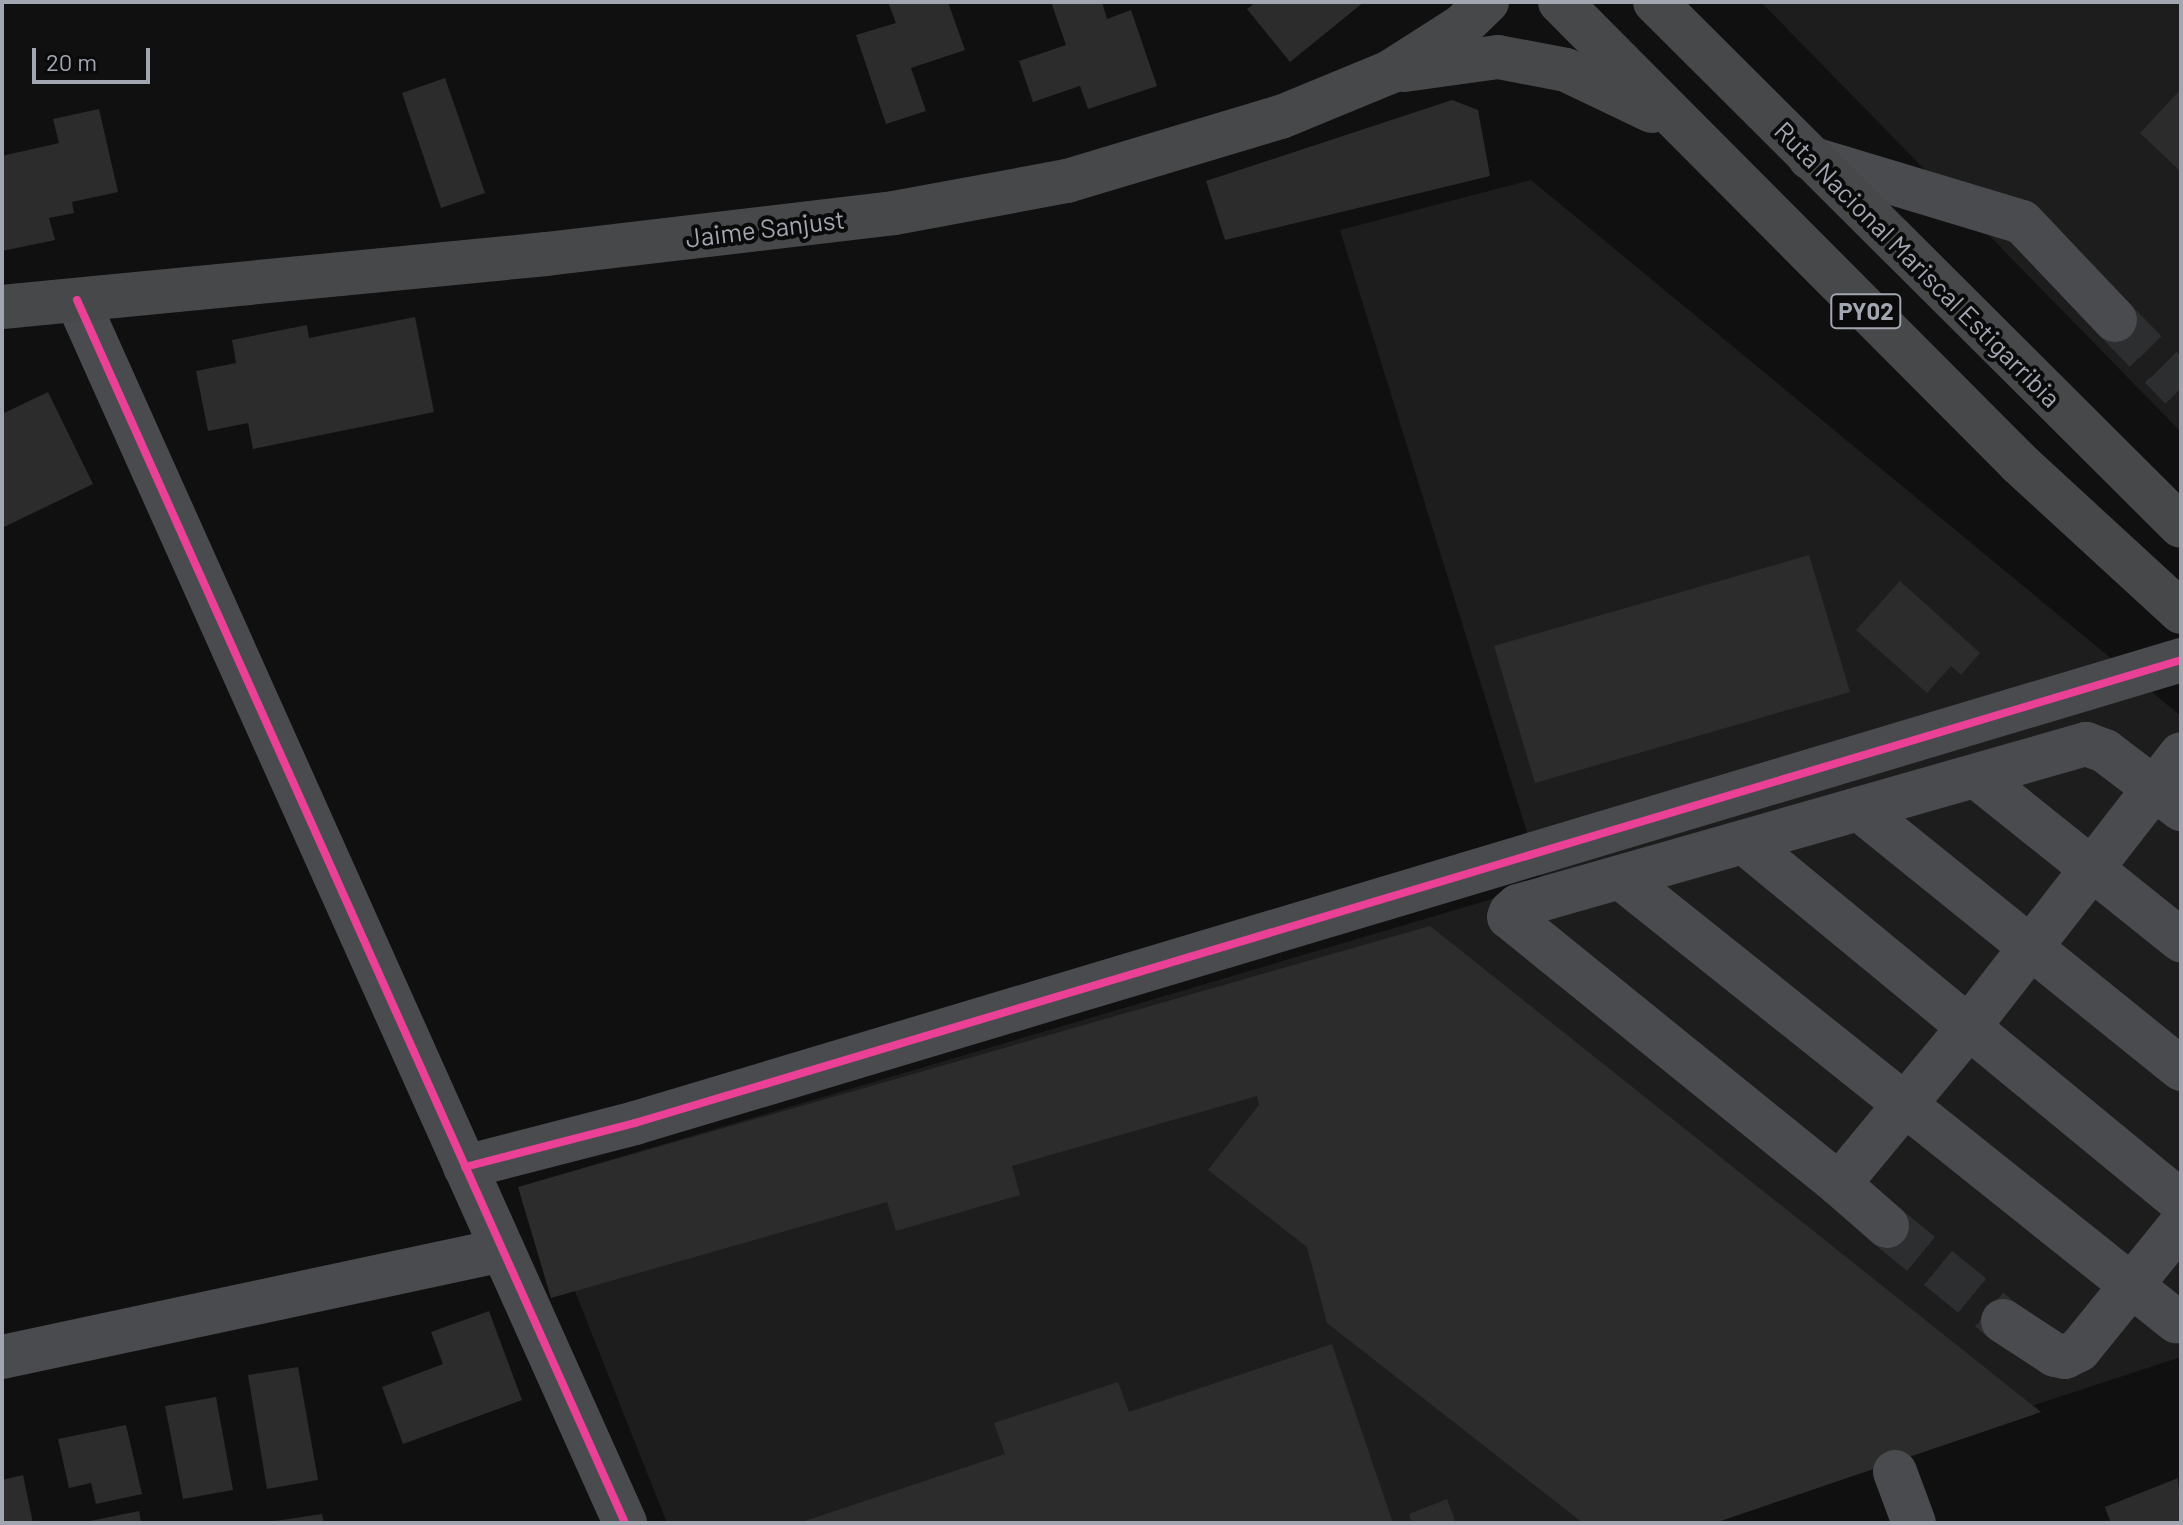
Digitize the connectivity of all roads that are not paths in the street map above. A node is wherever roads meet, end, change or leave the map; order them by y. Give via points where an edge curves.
1 (1439, 2) edge
2 (1487, 2) edge
3 (1560, 2) edge
4 (1655, 2) edge
5 (1390, 72) junction
6 (1810, 158) junction
7 (1717, 163) junction
8 (77, 300) junction
9 (2, 307) edge
10 (2115, 320) tunnel mouth
11 (2181, 526) edge
12 (2181, 612) edge
13 (2181, 660) edge
14 (1976, 776) junction
15 (2172, 783) edge
16 (1859, 809) junction
17 (1744, 842) junction
18 (2091, 869) junction
19 (1620, 877) junction
20 (2181, 940) edge
21 (2029, 949) junction
22 (1967, 1029) junction
23 (2181, 1069) edge
24 (1907, 1104) junction
25 (465, 1167) junction
26 (1839, 1184) junction
27 (2181, 1202) edge
28 (2181, 1224) edge
29 (1887, 1226) tunnel mouth
30 (503, 1250) junction
31 (2132, 1285) junction
32 (2003, 1321) tunnel mouth
33 (2176, 1321) dead end
34 (2, 1357) edge
35 (1895, 1472) dead end
36 (625, 1523) edge
37 (1914, 1523) edge

1 - 5 main road via 1430,22
2 - 5 main road, Jaime Sanjust via 1462,26
3 - 7 main road, PY02
4 - 6 main road, Ruta Nacional Mariscal Estigarribia / PY02
5 - 7 main road via 1498,57 1566,70 1667,118
5 - 8 main road, Jaime Sanjust via 1281,117 1067,181 894,213
6 - 10 street via 2022,222
6 - 11 main road, Ruta Nacional Mariscal Estigarribia / PY02
7 - 12 main road, PY02 via 2019,463
8 - 9 main road, Jaime Sanjust
8 - 25 street
13 - 25 street via 666,1114
14 - 15 street via 2086,744
14 - 16 street
14 - 18 street
15 - 18 street
16 - 17 street
16 - 21 street
17 - 19 street
17 - 22 street
18 - 20 street
18 - 21 street
19 - 24 street
19 - 26 street via 1518,906 1509,917
21 - 22 street
21 - 23 street
22 - 24 street
22 - 27 street
24 - 26 street
24 - 31 street
25 - 30 street
26 - 29 street
28 - 31 street
30 - 34 street
30 - 36 street
31 - 32 street via 2079,1350 2065,1357
31 - 33 street
35 - 37 street

